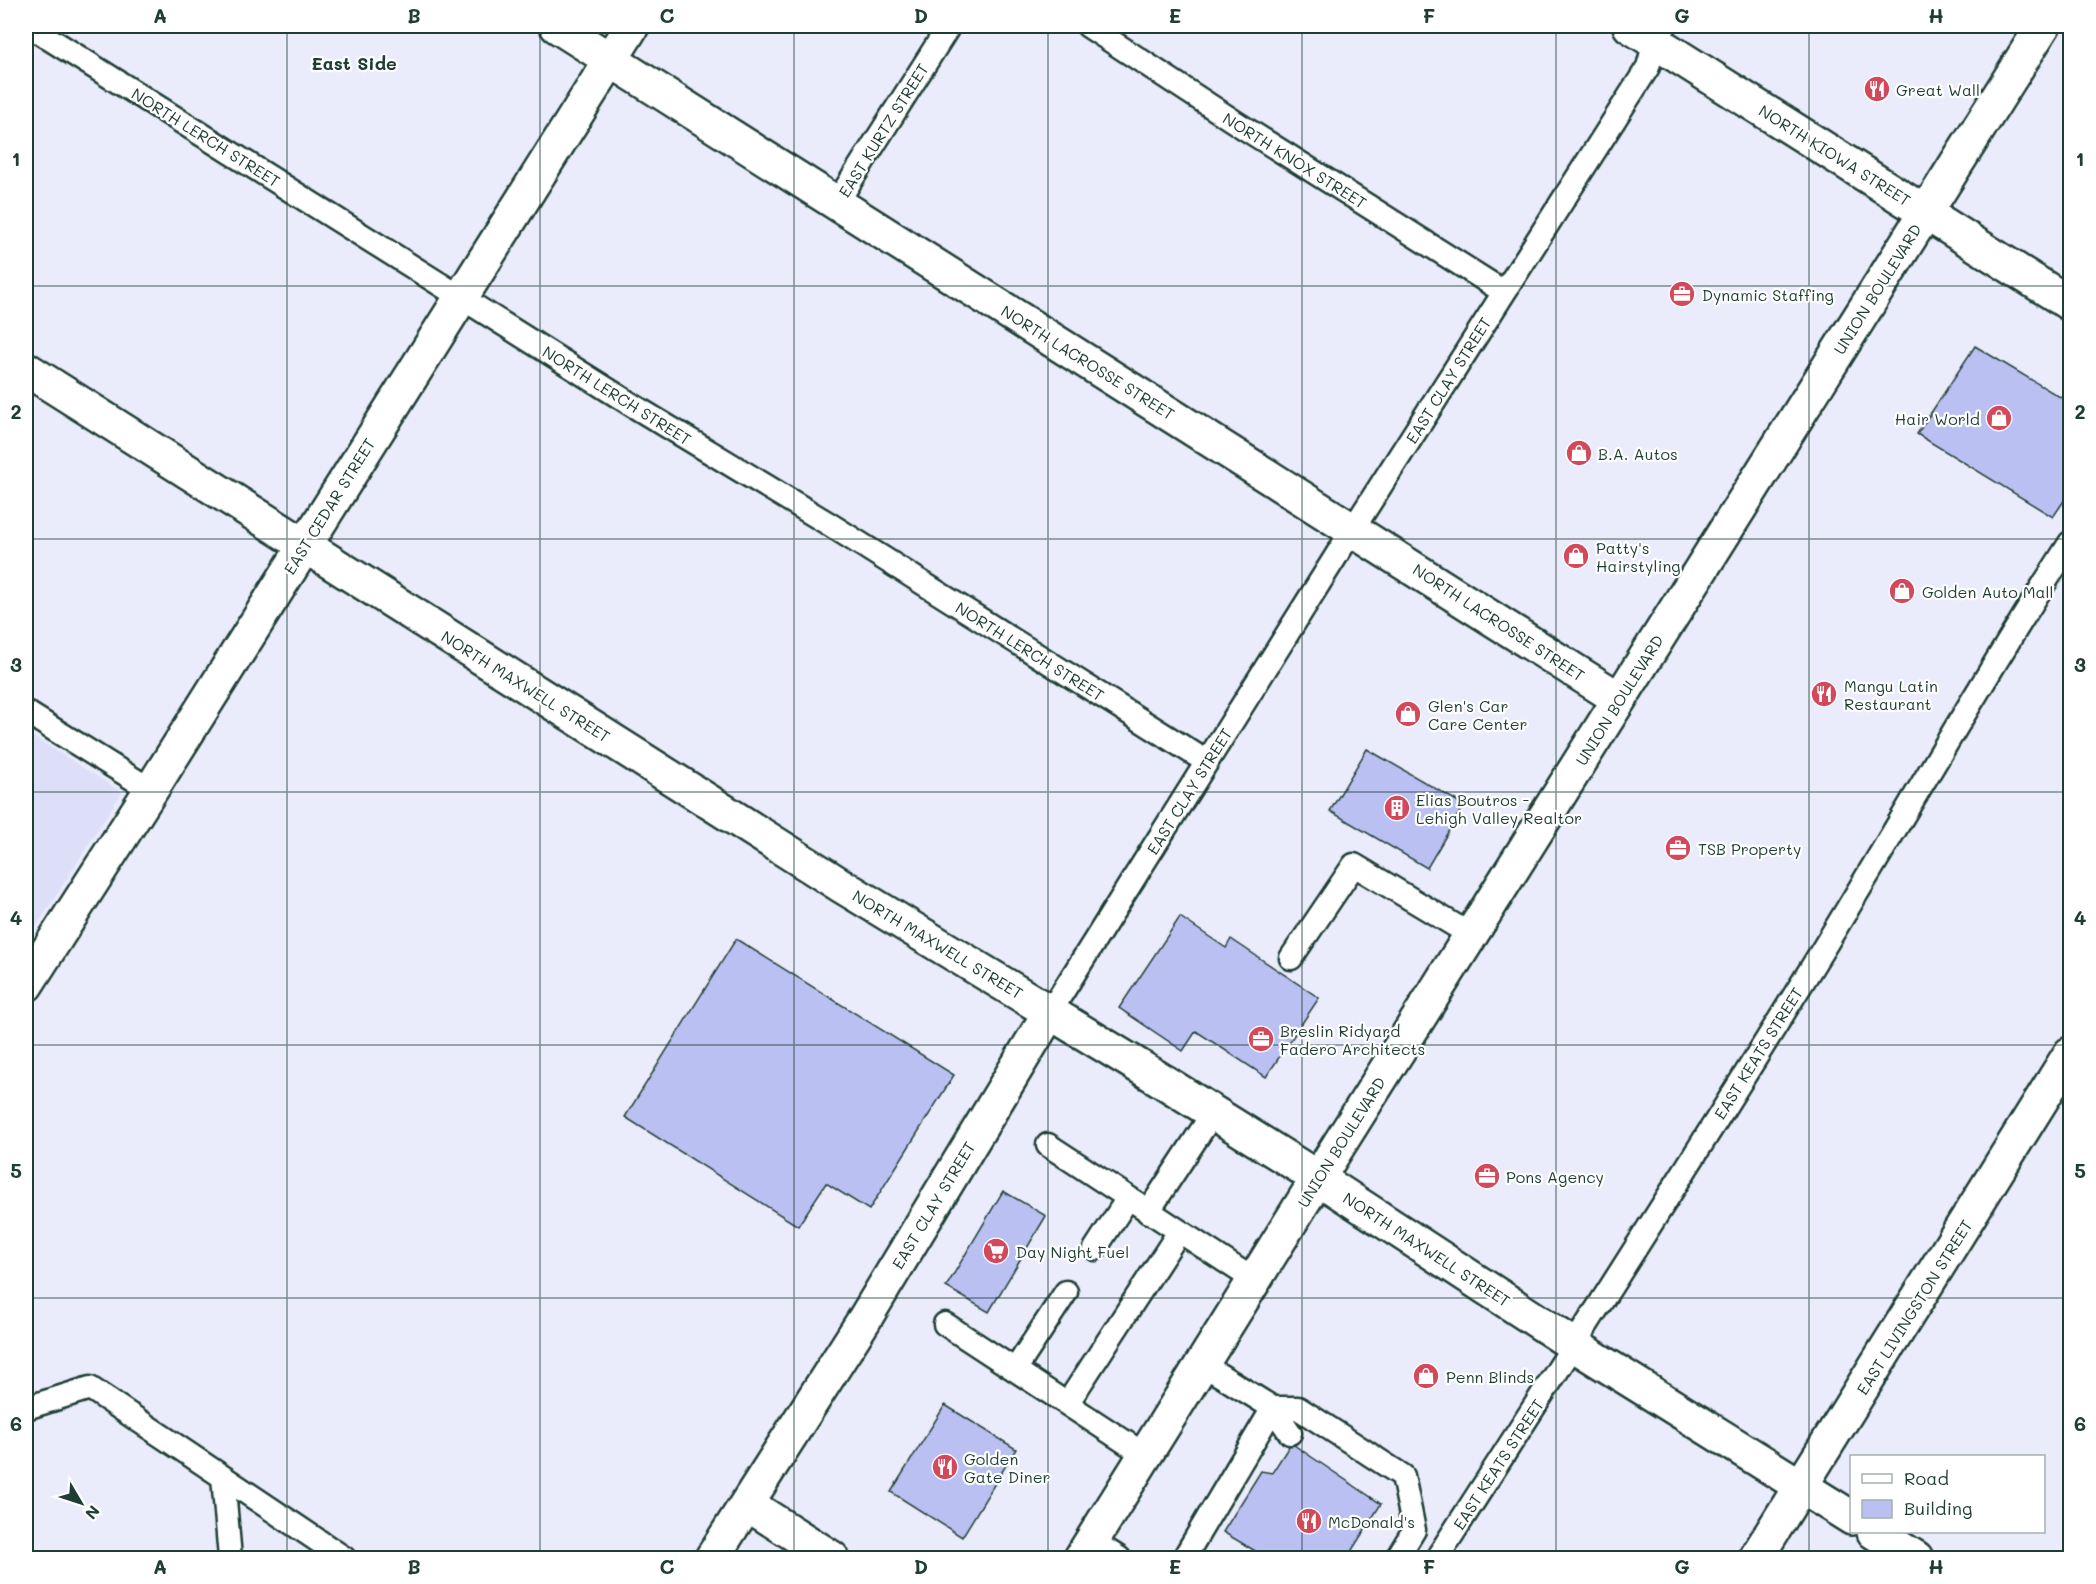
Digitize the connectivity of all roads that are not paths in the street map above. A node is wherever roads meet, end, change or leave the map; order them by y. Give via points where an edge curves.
1 (29, 26) edge
2 (557, 26) edge
3 (632, 26) edge
4 (949, 26) edge
5 (1088, 26) edge
6 (2043, 26) edge
7 (1650, 31) edge
8 (610, 60) junction
9 (836, 204) junction
10 (1925, 212) junction
11 (1504, 292) junction
12 (460, 297) junction
13 (2070, 304) edge
14 (26, 369) edge
15 (1353, 529) junction
16 (2070, 543) edge
17 (304, 545) junction
18 (1619, 699) junction
19 (26, 712) edge
20 (1207, 762) junction
21 (151, 790) junction
22 (1471, 935) junction
23 (1291, 958) dead end
24 (26, 985) edge
25 (1050, 1012) junction
26 (2070, 1054) edge
27 (1213, 1113) junction
28 (1048, 1145) dead end
29 (1317, 1178) junction
30 (1128, 1198) junction
31 (1148, 1212) junction
32 (1179, 1232) junction
33 (1095, 1249) dead end
34 (1254, 1281) junction
35 (1066, 1292) dead end
36 (945, 1324) dead end
37 (1574, 1345) junction
38 (1202, 1364) junction
39 (1015, 1370) junction
40 (1067, 1404) junction
41 (26, 1408) edge
42 (1273, 1408) junction
43 (1290, 1433) dead end
44 (1145, 1455) junction
45 (223, 1477) junction
46 (1803, 1487) junction
47 (747, 1504) junction
48 (1850, 1517) edge
49 (1876, 1533) edge
50 (315, 1550) edge
51 (1086, 1550) edge
52 (230, 1558) edge
53 (344, 1558) edge
54 (712, 1558) edge
55 (832, 1558) edge
56 (1119, 1558) edge
57 (1184, 1558) edge
58 (1396, 1558) edge
59 (1437, 1558) edge
60 (1756, 1558) edge
61 (1916, 1558) edge

1 - 12 lane, NORTH LERCH STREET
2 - 8 street, NORTH LACROSSE STREET
3 - 8 street, EAST CEDAR STREET
4 - 9 lane, EAST KURTZ STREET
5 - 11 lane, NORTH KNOX STREET
6 - 10 street, UNION BOULEVARD
7 - 10 street, NORTH KIOWA STREET
7 - 11 lane, EAST CLAY STREET via 1648,67
8 - 9 street, NORTH LACROSSE STREET
8 - 12 street, EAST CEDAR STREET
9 - 15 street, NORTH LACROSSE STREET
10 - 13 street, NORTH KIOWA STREET
10 - 18 street, UNION BOULEVARD
11 - 15 lane, EAST CLAY STREET
12 - 17 street, EAST CEDAR STREET
12 - 20 lane, NORTH LERCH STREET
14 - 17 street, NORTH MAXWELL STREET
15 - 18 street, NORTH LACROSSE STREET
15 - 20 lane, EAST CLAY STREET
16 - 37 lane, EAST KEATS STREET via 1809,971
17 - 21 street, EAST CEDAR STREET
17 - 25 street, NORTH MAXWELL STREET via 842,886
18 - 22 street, UNION BOULEVARD
19 - 21 lane
20 - 25 lane, EAST CLAY STREET
21 - 24 street, EAST CEDAR STREET
22 - 23 lane via 1354,865
22 - 29 street, UNION BOULEVARD
25 - 27 street, NORTH MAXWELL STREET
25 - 47 street, EAST CLAY STREET
26 - 46 street, EAST LIVINGSTON STREET
27 - 29 street, NORTH MAXWELL STREET
27 - 31 lane
28 - 30 lane
29 - 34 street, UNION BOULEVARD
29 - 37 street, NORTH MAXWELL STREET
30 - 31 lane
30 - 33 lane
31 - 32 lane
32 - 34 lane
32 - 40 lane
34 - 38 street, UNION BOULEVARD
35 - 39 lane
36 - 39 lane
37 - 46 street, NORTH MAXWELL STREET
37 - 59 lane, EAST KEATS STREET
38 - 42 lane
38 - 44 street, UNION BOULEVARD
39 - 40 lane
40 - 44 lane
41 - 45 lane via 90,1388
42 - 43 lane
42 - 57 lane
42 - 58 lane via 1298,1408 1403,1476 1402,1505 1414,1530
44 - 51 street, UNION BOULEVARD
45 - 50 lane
45 - 52 lane
46 - 48 street, NORTH MAXWELL STREET
46 - 60 street, EAST LIVINGSTON STREET
47 - 54 street, EAST CLAY STREET
47 - 55 street
49 - 61 street
50 - 53 lane
51 - 56 lane

